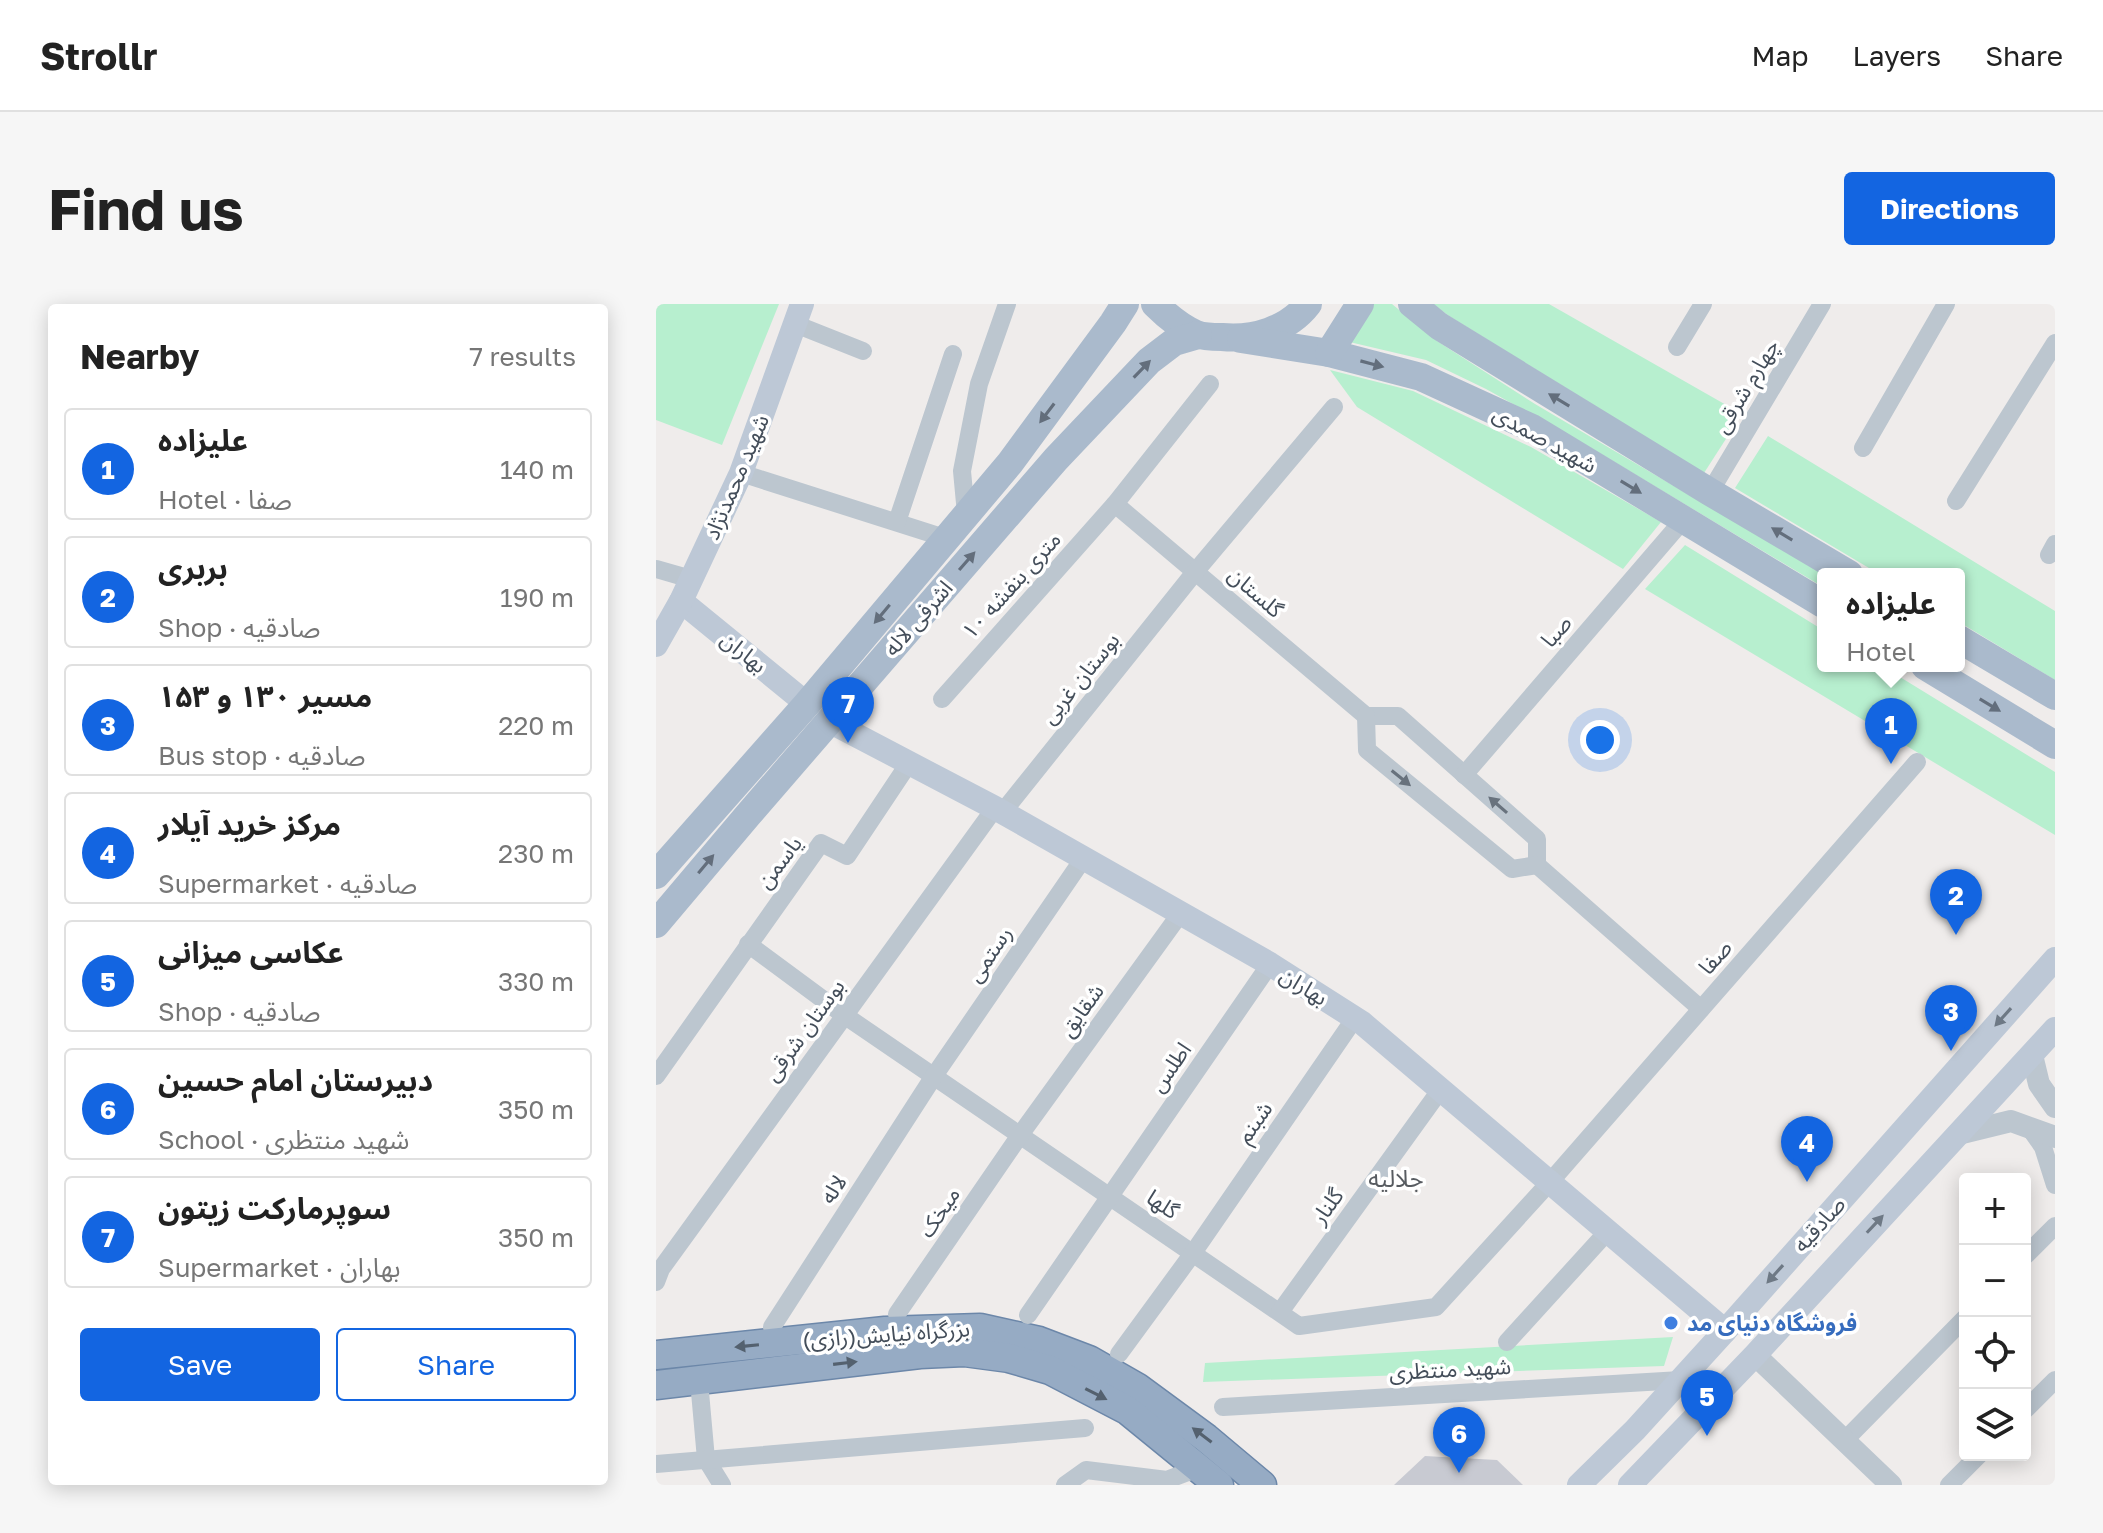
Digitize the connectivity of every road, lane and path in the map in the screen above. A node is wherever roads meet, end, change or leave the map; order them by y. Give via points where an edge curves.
1 (1007, 304) edge
2 (1125, 304) edge
3 (1155, 304) edge
4 (1308, 304) edge
5 (1360, 304) edge
6 (1412, 304) edge
7 (1703, 304) edge
8 (1822, 304) edge
9 (1946, 304) edge
10 (799, 314) edge
11 (1198, 335) junction
12 (1241, 339) junction
13 (2055, 343) edge
14 (1677, 347) dead end
15 (863, 351) dead end
16 (1329, 353) junction
17 (953, 354) dead end
18 (1210, 384) dead end
19 (1334, 407) dead end
20 (1863, 448) dead end
21 (741, 473) junction
22 (1710, 492) junction
23 (1956, 501) dead end
24 (1115, 504) junction
25 (966, 514) junction
26 (1684, 519) junction
27 (897, 522) junction
28 (945, 538) junction
29 (1839, 568) edge
30 (656, 569) edge
31 (1195, 572) junction
32 (686, 590) junction
33 (1817, 600) edge
34 (1965, 643) edge
35 (656, 645) edge
36 (1935, 672) edge
37 (2055, 696) edge
38 (942, 699) dead end
39 (818, 712) junction
40 (1366, 716) junction
41 (2055, 745) edge
42 (1917, 762) dead end
43 (909, 763) junction
44 (1464, 775) junction
45 (999, 810) junction
46 (1083, 859) junction
47 (659, 865) edge
48 (1537, 865) junction
49 (1180, 914) junction
50 (656, 924) edge
51 (748, 944) junction
52 (2055, 959) edge
53 (1270, 964) junction
54 (1701, 1009) junction
55 (844, 1015) junction
56 (1355, 1018) junction
57 (2055, 1029) edge
58 (2032, 1055) junction
59 (656, 1076) edge
60 (934, 1076) junction
61 (1441, 1089) junction
62 (2055, 1107) edge
63 (2029, 1127) junction
64 (1958, 1134) junction
65 (1020, 1135) junction
66 (2055, 1137) edge
67 (1550, 1182) junction
68 (2055, 1185) edge
69 (1110, 1197) junction
70 (2055, 1226) edge
71 (1608, 1231) junction
72 (2031, 1250) edge
73 (1193, 1253) junction
74 (656, 1282) edge
75 (1280, 1312) junction
76 (897, 1314) dead end
77 (1028, 1315) dead end
78 (1959, 1324) edge
79 (772, 1327) dead end
80 (1725, 1331) junction
81 (1507, 1342) dead end
82 (697, 1351) junction
83 (1119, 1354) dead end
84 (656, 1355) edge
85 (1755, 1355) junction
86 (1681, 1380) junction
87 (2055, 1380) edge
88 (699, 1381) junction
89 (656, 1385) edge
90 (2031, 1404) edge
91 (1223, 1407) dead end
92 (1085, 1428) dead end
93 (1844, 1441) junction
94 (706, 1459) junction
95 (1973, 1461) edge
96 (656, 1464) edge
97 (1209, 1476) edge
98 (722, 1485) edge
99 (1065, 1485) edge
100 (1262, 1485) edge
101 (1579, 1485) edge
102 (1630, 1485) edge
103 (1891, 1485) edge
104 (1949, 1485) edge

1 - 25 street via 979,384 962,471
2 -> 25 main road, اشرفی لاله via 1010,463
3 - 11 main road
4 - 12 main road via 1274,330
5 - 16 main road
22 -> 6 main road, شهید صمدی via 1439,326
7 - 14 street
8 - 22 street, چهارم شرقی
9 - 20 street
10 - 15 street
10 - 21 main road, شهید محمدنژاد
11 - 12 main road, شهید صمدی
39 -> 11 main road, اشرفی لاله via 1156,355
12 - 16 main road, شهید صمدی
13 - 23 street
16 -> 26 main road, شهید صمدی via 1421,377 1532,428
17 - 27 street
18 - 24 street, ۱۰ متری بنفشه
19 - 31 street, بوستان غربی
21 - 27 street
21 - 32 main road, شهید محمدنژاد
29 -> 22 main road, شهید صمدی
24 - 31 street, گلستان
24 - 38 street, ۱۰ متری بنفشه
25 - 28 main road, اشرفی لاله
26 - 33 main road, شهید صمدی
26 - 44 street, صبا
27 - 28 street
28 -> 39 main road, اشرفی لاله
30 - 32 street
31 - 40 street, گلستان
31 - 45 street, بوستان غربی
32 - 35 main road, شهید محمدنژاد
32 - 39 main road, بهاران
34 - 37 main road
36 -> 41 main road
39 - 43 main road, بهاران
39 - 47 main road, اشرفی لاله
50 -> 39 main road, اشرفی لاله
40 - 44 street via 1398,716
40 -> 48 street via 1367,750 1512,869
42 - 54 street, صفا
43 - 45 main road, بهاران
43 - 51 street, یاسمن via 847,856 821,843
48 -> 44 street via 1537,839
45 - 46 main road, بهاران
45 - 55 street, بوستان شرقی
46 - 49 main road, بهاران
46 - 60 street, رستمی
48 - 54 street
49 - 53 main road, بهاران
49 - 65 street, شقایق
51 - 55 street, گلها
51 - 59 street
52 -> 80 main road, صادقیه
53 - 56 main road, بهاران
53 - 69 street, اطلس
54 - 67 street, صفا
55 - 60 street, گلها
55 - 74 street, بوستان شرقی
56 - 61 main road, بهاران
56 - 73 street, شبنم
57 - 58 main road, صادقیه
58 - 62 street via 2039,1084
58 - 64 main road, صادقیه
60 - 65 street, گلها
60 - 79 street, لاله
61 - 67 main road, بهاران
61 - 75 street, گلنار
63 - 64 street via 2011,1121
63 - 66 street
63 - 68 street via 2043,1147
85 -> 64 main road, صادقیه
65 - 69 street, گلها
65 - 76 street, میخک
67 - 71 main road, بهاران
67 - 75 street, گلها via 1436,1307 1299,1326
69 - 73 street, گلها
69 - 77 street, اطلس
70 - 72 street
71 - 80 main road, بهاران
71 - 81 street
73 - 75 street, گلها
73 - 83 street, شبنم
78 - 93 street
80 - 86 main road, صادقیه
82 - 84 highway, بزرگراه نیایش(رازی)
82 - 88 main road
100 -> 82 highway, بزرگراه نیایش(رازی) via 1138,1388 1089,1360 1039,1341 980,1328 917,1329
85 - 93 street
85 - 102 main road, صادقیه
86 - 91 street, شهید منتظری
86 - 101 main road, صادقیه
87 - 90 street
88 - 89 highway, بزرگراه نیایش(رازی)
88 - 94 street
88 -> 97 highway, بزرگراه نیایش(رازی) via 920,1354 1009,1358 1050,1370 1127,1410
92 - 94 street
93 - 103 street
94 - 96 street
94 - 98 street
95 - 104 street
97 - 99 street via 1167,1480 1086,1470

